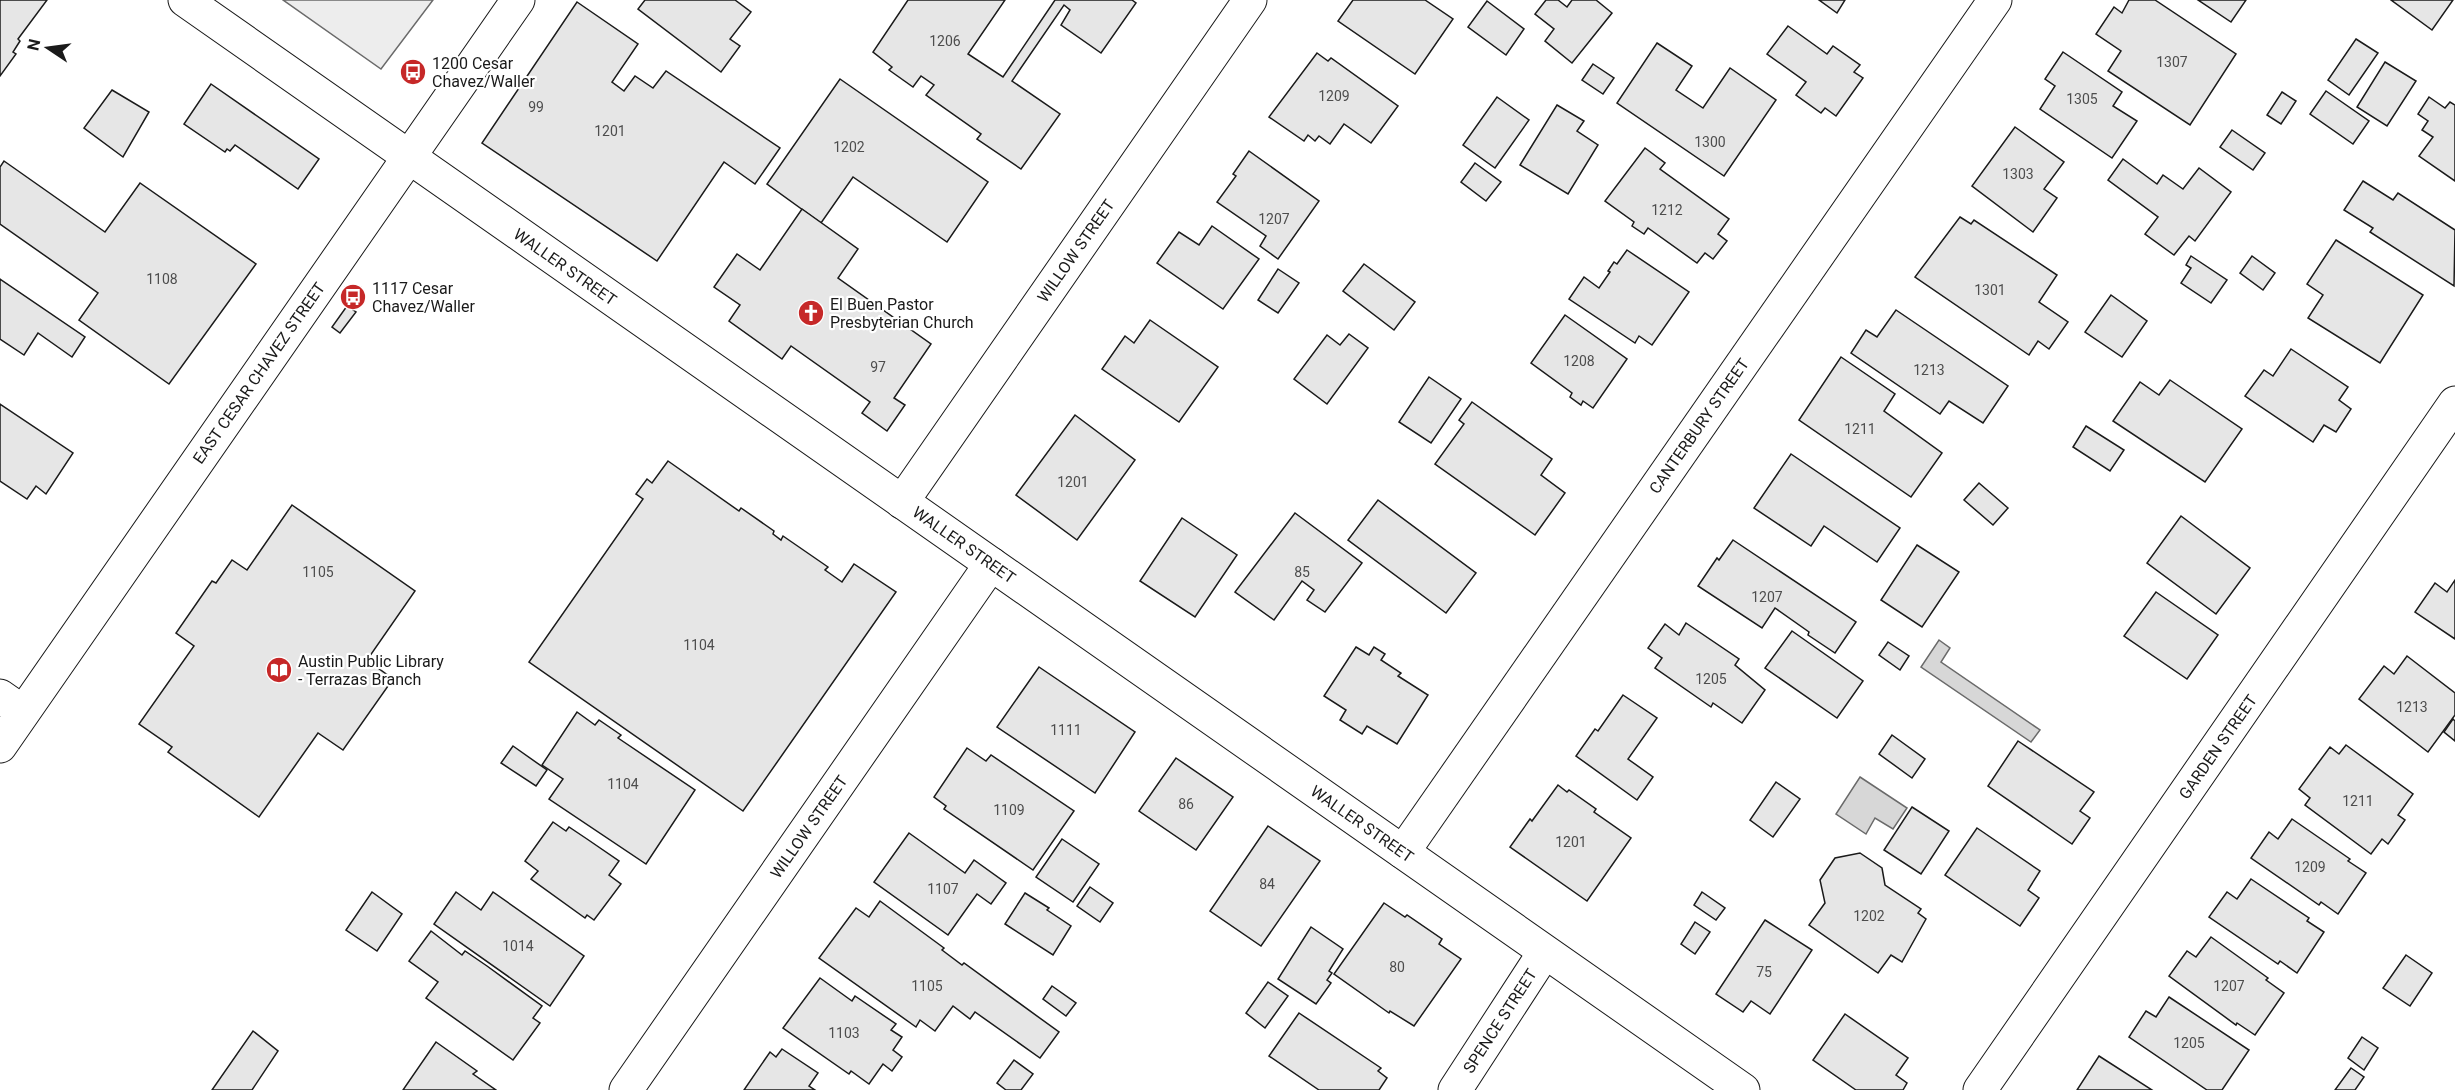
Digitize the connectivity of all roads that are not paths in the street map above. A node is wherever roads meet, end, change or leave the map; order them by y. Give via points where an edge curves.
1 (185, 0) edge
2 (518, 0) edge
3 (1250, 0) edge
4 (1995, 0) edge
5 (409, 157) junction
6 (2455, 403) edge
7 (902, 502) junction
8 (992, 564) junction
9 (12, 704) edge
10 (0, 746) edge
11 (1403, 852) junction
12 (1544, 953) junction
13 (627, 1090) edge
14 (1455, 1090) edge
15 (1743, 1090) edge
16 (1980, 1090) edge

1 - 5 street, WALLER STREET
2 - 5 street, EAST CESAR CHAVEZ STREET
3 - 7 street, WILLOW STREET
4 - 11 street, CANTERBURY STREET
5 - 7 street, WALLER STREET
5 - 9 street, EAST CESAR CHAVEZ STREET
6 - 16 street, GARDEN STREET
7 - 8 street, WALLER STREET
8 - 11 street, WALLER STREET
8 - 13 street, WILLOW STREET
9 - 10 street, EAST CESAR CHAVEZ STREET
11 - 12 street, WALLER STREET
12 - 14 street, SPENCE STREET
12 - 15 street, WALLER STREET

